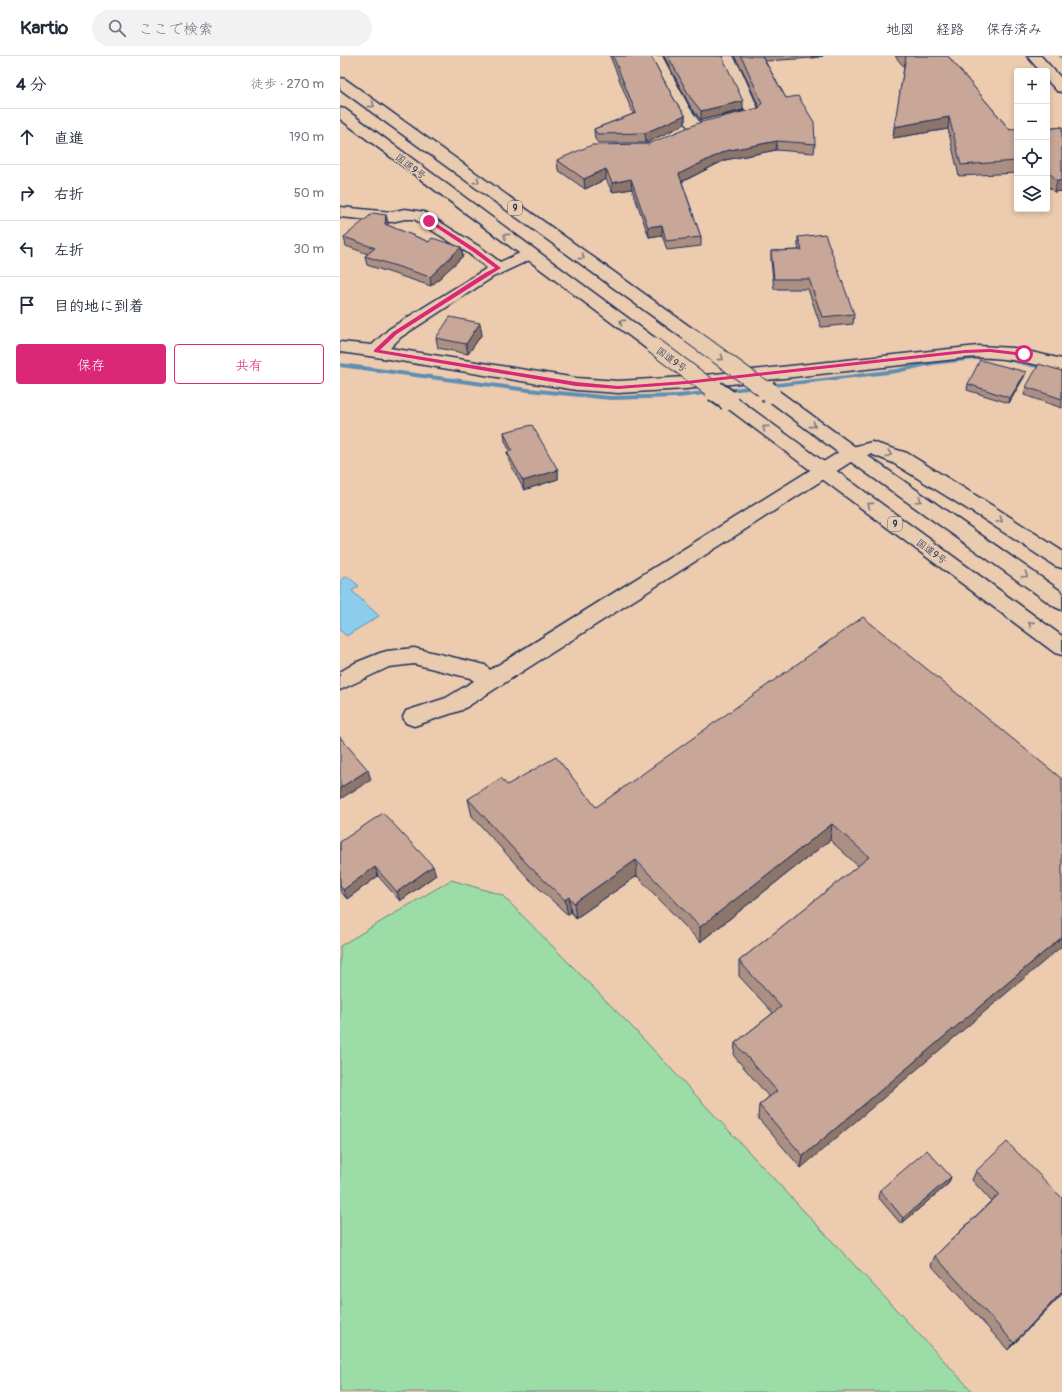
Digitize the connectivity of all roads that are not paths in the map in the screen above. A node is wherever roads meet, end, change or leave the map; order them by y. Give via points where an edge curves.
1 (655, 56) edge
2 (726, 56) edge
3 (1034, 56) edge
4 (340, 82) edge
5 (1062, 88) edge
6 (340, 112) edge
7 (696, 127) junction
8 (682, 133) edge
9 (340, 212) edge
10 (530, 254) junction
11 (498, 268) junction
12 (340, 347) edge
13 (376, 351) junction
14 (1062, 365) edge
15 (851, 453) junction
16 (823, 470) junction
17 (1062, 561) edge
18 (1062, 602) edge
19 (1062, 647) edge
20 (340, 682) edge
21 (489, 682) junction
22 (414, 716) dead end

1 - 7 main road via 682,108
2 - 7 main road via 753,113
3 - 5 main road
4 -> 15 main road, 9, bridge
10 -> 6 main road, 国道9号 / 9
7 - 8 main road
9 - 11 main road via 391,216 418,215
10 - 11 main road
16 -> 10 main road, 国道9号 / 9, bridge
11 - 13 main road via 395,333
12 - 13 main road
13 - 14 main road via 576,384 618,387 686,383 984,351 1024,354
15 - 16 main road
15 -> 17 main road via 872,448 900,458
15 -> 18 main road, 9
19 -> 16 main road, 国道9号 / 9
16 - 21 main road
20 - 21 main road via 387,659 414,656 477,671
21 - 22 main road via 454,704

